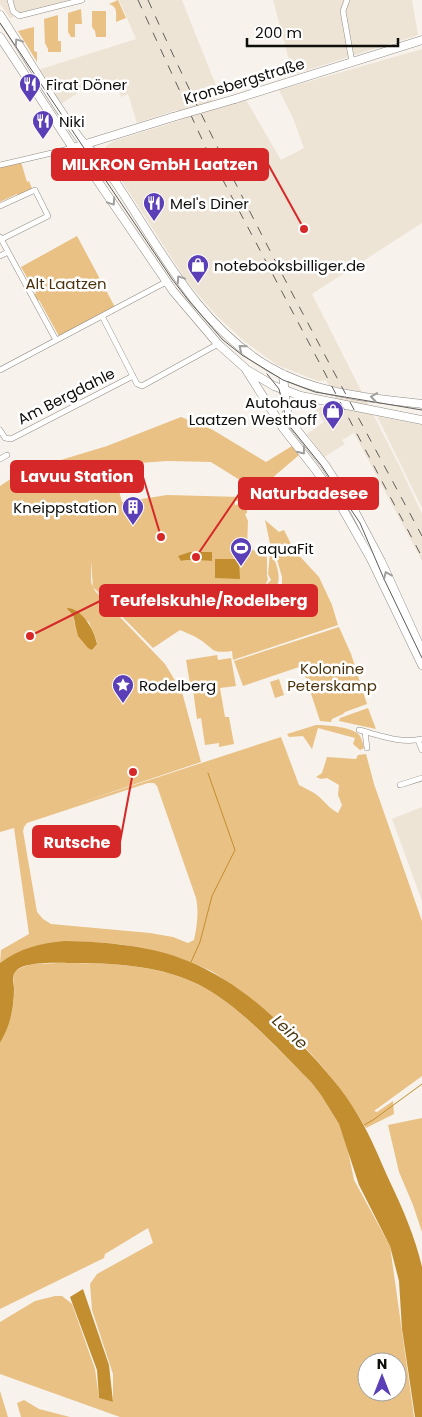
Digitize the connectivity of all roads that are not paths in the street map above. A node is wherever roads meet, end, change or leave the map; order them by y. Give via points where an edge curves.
1 (10, 0) edge
2 (82, 0) edge
3 (347, 1) edge
4 (0, 16) edge
5 (0, 37) edge
6 (422, 40) edge
7 (352, 62) junction
8 (103, 139) junction
9 (86, 144) junction
10 (73, 148) junction
11 (97, 156) junction
12 (0, 165) edge
13 (0, 206) edge
14 (1, 238) edge
15 (8, 252) junction
16 (0, 256) edge
17 (166, 282) junction
18 (102, 316) junction
19 (56, 340) junction
20 (218, 344) junction
21 (245, 368) junction
22 (0, 370) edge
23 (283, 374) junction
24 (133, 376) junction
25 (286, 391) junction
26 (422, 404) edge
27 (422, 420) edge
28 (0, 430) edge
29 (7, 455) dead end
30 (0, 459) edge
31 (422, 651) edge
32 (422, 665) edge
33 (420, 740) edge
34 (367, 748) dead end
35 (422, 750) edge
36 (422, 778) edge
37 (400, 785) dead end

1 - 2 street via 14,13 19,16
3 - 7 street via 343,11
9 -> 4 main road
5 - 10 main road
6 - 7 main road, Kronsbergstraße
7 - 8 main road, Kronsbergstraße, bridge
8 - 9 main road, Kronsbergstraße
8 - 11 main road
9 - 10 main road, Kronsbergstraße
9 - 11 main road
10 - 12 street
10 -> 17 main road
23 -> 11 main road via 245,350 205,312
13 - 14 street via 35,190 48,216
14 - 15 street
15 - 16 street
15 - 19 street
17 - 18 street
17 - 20 main road
18 - 19 street
18 - 24 street
19 - 22 street
20 - 21 main road
20 - 24 street via 142,386
21 - 25 main road
21 -> 32 main road via 283,428 352,524
23 - 25 main road
26 -> 23 main road via 324,389
24 - 28 street, Am Bergdahle via 10,439 5,438
25 - 27 main road
31 -> 25 main road via 378,553 354,510 323,462 292,424 286,409
29 - 30 street
33 - 34 street via 401,741 362,731
33 - 35 street
36 - 37 street

